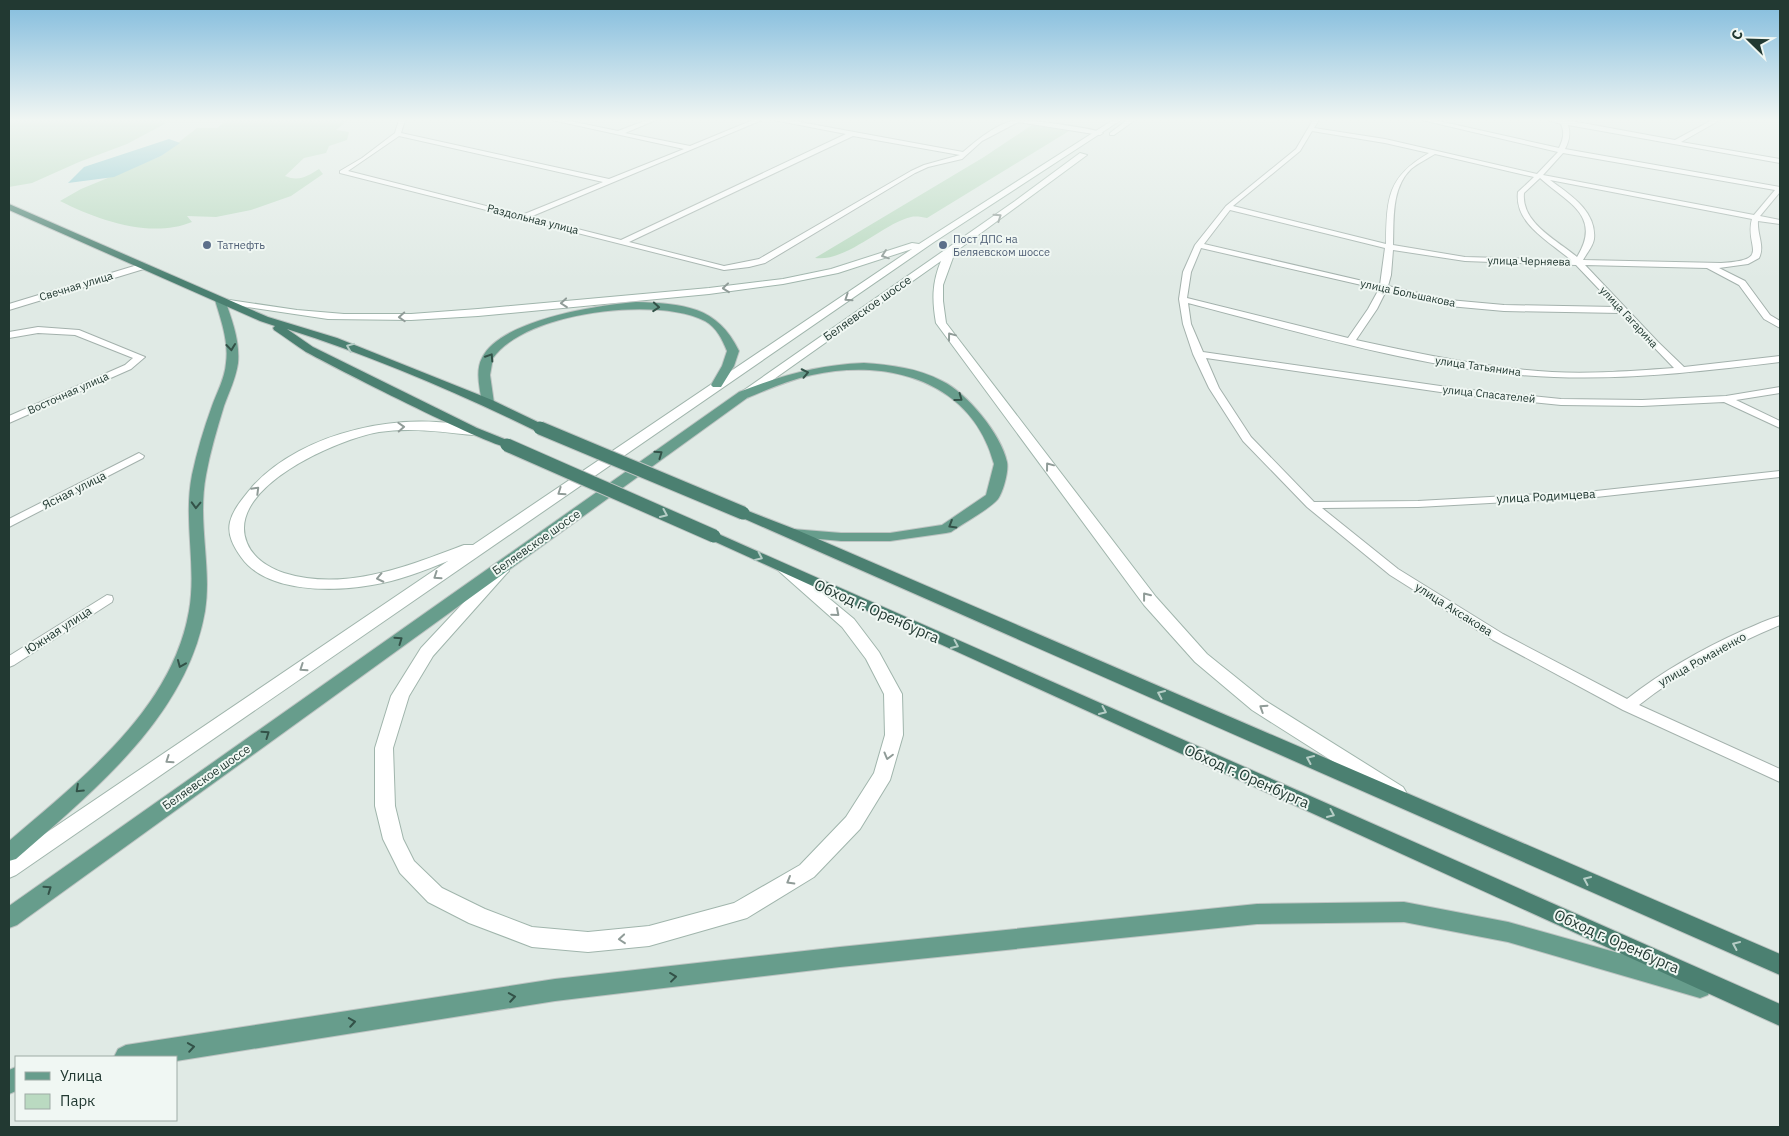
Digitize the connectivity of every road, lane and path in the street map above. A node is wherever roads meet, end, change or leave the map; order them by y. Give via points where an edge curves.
1 (346, 173) edge
2 (572, 173) edge
3 (628, 173) edge
4 (769, 173) edge
5 (911, 173) edge
6 (1036, 173) edge
7 (1057, 173) edge
8 (1270, 173) edge
9 (1404, 173) edge
10 (1526, 173) edge
11 (1542, 173) edge
12 (1689, 173) edge
13 (1539, 176) junction
14 (608, 181) junction
15 (1780, 189) edge
16 (1228, 207) junction
17 (9, 208) edge
18 (524, 217) junction
19 (1757, 217) junction
20 (1780, 222) edge
21 (931, 240) junction
22 (623, 242) junction
23 (1199, 245) junction
24 (1390, 247) junction
25 (951, 249) junction
26 (1578, 262) junction
27 (144, 266) junction
28 (1709, 266) junction
29 (1384, 289) junction
30 (1183, 299) junction
31 (220, 300) junction
32 (9, 307) edge
33 (1621, 310) junction
34 (264, 319) junction
35 (1780, 325) edge
36 (9, 335) edge
37 (1350, 341) junction
38 (1198, 354) junction
39 (1780, 359) edge
40 (1682, 370) junction
41 (717, 385) junction
42 (1780, 390) edge
43 (743, 395) junction
44 (1726, 399) junction
45 (488, 404) junction
46 (9, 420) edge
47 (1780, 425) edge
48 (473, 431) junction
49 (139, 456) dead end
50 (1780, 474) edge
51 (1311, 505) junction
52 (9, 524) edge
53 (792, 533) junction
54 (492, 539) junction
55 (515, 557) junction
56 (786, 570) junction
57 (107, 599) dead end
58 (1780, 620) edge
59 (9, 662) edge
60 (1628, 706) junction
61 (1780, 776) edge
62 (1422, 809) junction
63 (9, 853) edge
64 (9, 869) edge
65 (9, 918) edge
66 (1780, 965) edge
67 (1748, 1000) junction
68 (1780, 1015) edge
69 (132, 1056) edge

1 - 18 street, Раздольная улица
2 - 14 street
3 - 14 street
4 - 22 street
5 - 22 street, Раздольная улица via 762,261 749,265 724,268
6 - 21 main road, Беляевское шоссе
25 -> 7 main road, Беляевское шоссе
8 - 16 street, улица Аксакова
9 - 24 street via 1394,186
10 - 13 street
11 - 13 street, улица Гагарина
12 - 15 street
13 - 19 street
13 - 26 street via 1572,199 1588,220 1590,239
13 - 26 street, улица Гагарина via 1521,192 1523,212 1541,232
14 - 18 street
15 - 19 street via 1766,202
16 - 23 street, улица Аксакова
16 - 24 street, улица Черняева
17 - 27 highway
18 - 22 street, Раздольная улица
19 - 20 street
19 - 28 street, улица Черняева via 1754,226 1758,251 1755,258 1745,264
21 -> 31 main road via 842,270 805,278 483,311 342,317
21 -> 41 main road, Беляевское шоссе
23 - 29 street, улица Большакова
23 - 30 street, улица Аксакова via 1187,272
24 - 26 street, улица Черняева via 1466,259
24 - 29 street
25 - 43 main road, Беляевское шоссе
62 -> 25 main road via 1258,705 1201,658 1150,601 941,323 936,296 938,279
26 - 28 street, улица Черняева
26 - 33 street, улица Гагарина
27 - 31 highway
27 - 32 main road, Свечная улица
28 - 35 street via 1742,283 1767,316
29 - 33 street, улица Большакова via 1449,303
29 - 37 street
30 - 37 street, улица Татьянина
30 - 38 street, улица Аксакова via 1187,324
31 - 34 highway
31 -> 63 main road via 232,348 232,363 196,487 195,537 200,586 190,641 177,672 153,710 115,756
33 - 40 street, улица Гагарина via 1653,345
45 -> 34 highway via 333,340
34 - 48 highway, Обход г. Оренбурга via 309,349
36 - 46 street, Восточная улица via 38,330 76,332 140,357 128,367
37 - 40 street, улица Татьянина via 1427,359 1521,372 1601,375
38 - 44 street, улица Спасателей via 1461,392 1561,402
38 - 51 street, улица Аксакова via 1214,388 1247,439
39 - 40 street, улица Татьянина
45 -> 41 main road via 484,370 488,357 500,345 525,328 562,315 607,306 684,311 707,318 724,330 733,351
41 -> 54 main road, Беляевское шоссе
42 - 44 street, улица Спасателей
43 -> 53 main road via 788,377 833,367 881,366 934,379 968,404 984,426 1001,463 992,497 946,529 890,538
55 -> 43 main road, Беляевское шоссе
44 - 47 street
45 - 53 highway, bridge
54 -> 48 main road via 405,572 359,582 318,583 289,580 264,570 248,559 237,539 237,520 250,497 274,472 298,456 353,435 401,426
48 -> 56 highway, Обход г. Оренбурга, bridge
49 - 52 street, Ясная улица
50 - 51 street, улица Родимцева via 1596,494 1418,504
51 - 60 street, улица Аксакова via 1394,572 1498,637
62 -> 53 highway
54 -> 64 main road, Беляевское шоссе
56 -> 55 main road via 848,623 873,656 893,694 894,735 883,775 853,823 808,871 739,911 649,936 588,942 532,937 477,916 435,895 406,867 385,806 384,748 400,696 427,652
65 -> 55 main road, Беляевское шоссе
56 -> 67 highway, Обход г. Оренбурга
57 - 59 street, Южная улица
58 - 60 street, улица Романенко via 1738,638 1669,675
60 - 61 street, улица Аксакова
66 -> 62 highway
67 - 68 highway, Обход г. Оренбурга
69 -> 67 main road via 556,990 1257,914 1404,912 1508,932

